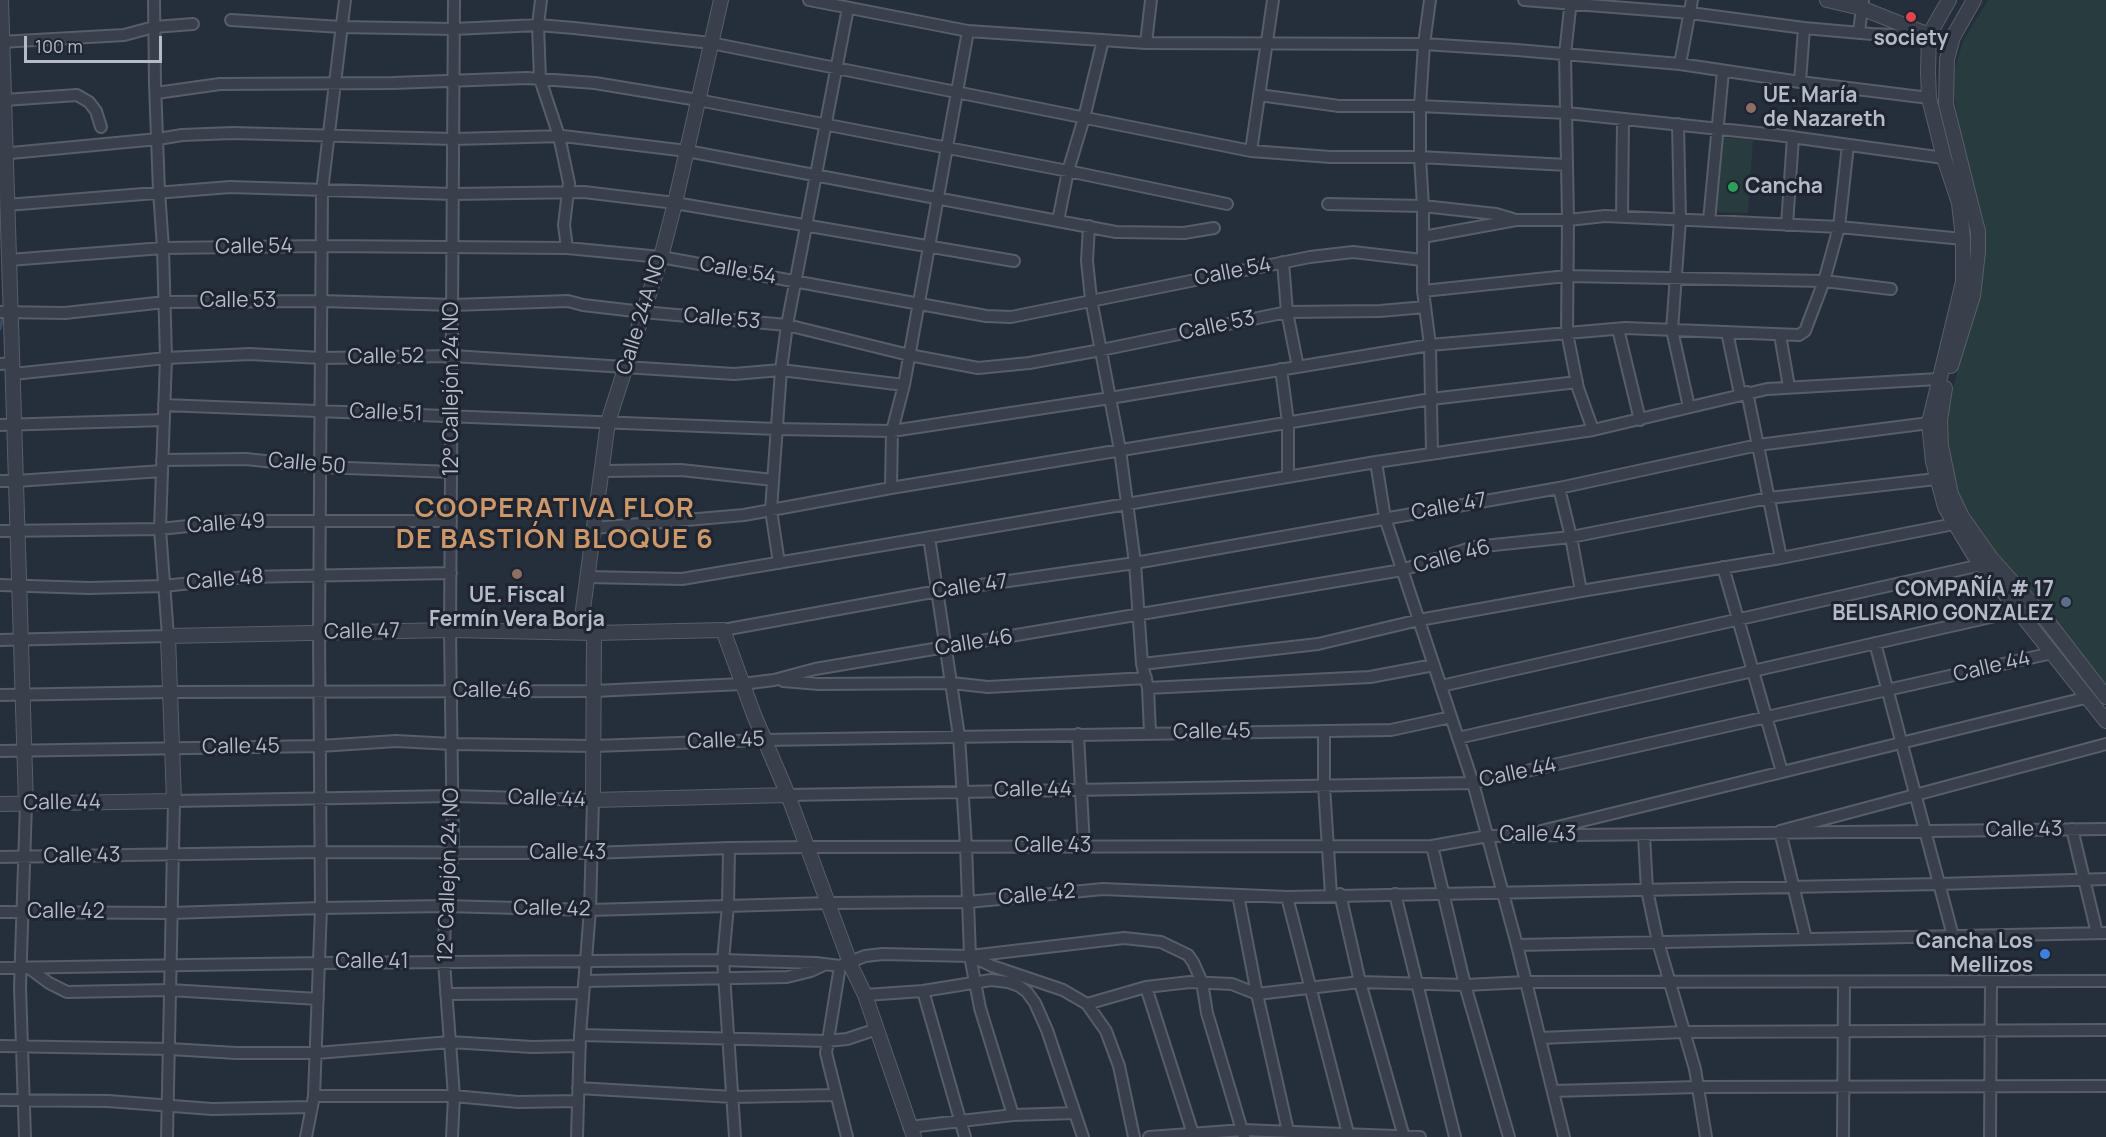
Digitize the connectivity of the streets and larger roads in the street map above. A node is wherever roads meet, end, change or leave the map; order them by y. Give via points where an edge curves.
1 (1, 0) edge
2 (154, 0) edge
3 (345, 0) edge
4 (454, 0) edge
5 (541, 0) edge
6 (721, 0) edge
7 (809, 0) edge
8 (1151, 0) edge
9 (1273, 0) edge
10 (1430, 0) edge
11 (1524, 0) edge
12 (1692, 0) edge
13 (1827, 0) edge
14 (1949, 0) edge
15 (1974, 0) edge
16 (1571, 2) edge
17 (1862, 4) edge
18 (848, 8) junction
19 (1690, 13) junction
20 (231, 20) dead end
21 (193, 24) dead end
22 (538, 25) junction
23 (1902, 25) joint
24 (154, 27) junction
25 (341, 27) junction
26 (1804, 28) junction
27 (454, 29) junction
28 (968, 31) junction
29 (1859, 32) junction
30 (1927, 32) junction
31 (1103, 40) junction
32 (1952, 40) junction
33 (1, 42) edge
34 (1146, 43) junction
35 (711, 44) junction
36 (1266, 44) junction
37 (1424, 44) junction
38 (1565, 54) junction
39 (1680, 64) junction
40 (836, 69) junction
41 (1723, 71) junction
42 (540, 79) junction
43 (454, 81) junction
44 (1800, 82) junction
45 (335, 83) junction
46 (155, 88) junction
47 (4, 93) junction
48 (957, 93) junction
49 (1259, 95) junction
50 (1929, 99) junction
51 (698, 100) junction
52 (1420, 106) junction
53 (1567, 112) junction
54 (1084, 118) junction
55 (1623, 119) junction
56 (1678, 124) junction
57 (825, 125) junction
58 (101, 127) dead end
59 (1716, 128) junction
60 (329, 136) junction
61 (559, 136) junction
62 (1793, 137) junction
63 (158, 139) junction
64 (454, 139) junction
65 (1848, 145) junction
66 (947, 149) junction
67 (687, 151) junction
68 (1251, 151) junction
69 (3, 154) edge
70 (1420, 157) junction
71 (1944, 158) junction
72 (1567, 165) junction
73 (1068, 171) junction
74 (816, 175) junction
75 (322, 190) junction
76 (159, 191) junction
77 (568, 192) junction
78 (453, 194) junction
79 (938, 197) junction
80 (675, 203) junction
81 (1227, 204) dead end
82 (1328, 204) dead end
83 (8, 205) junction
84 (1423, 206) junction
85 (1622, 217) junction
86 (1516, 220) junction
87 (1568, 220) junction
88 (1680, 220) junction
89 (1058, 221) junction
90 (1709, 221) junction
91 (806, 225) junction
92 (1787, 225) junction
93 (1089, 226) junction
94 (1839, 227) junction
95 (1214, 228) dead end
96 (1423, 237) junction
97 (1963, 239) junction
98 (322, 246) junction
99 (929, 247) junction
100 (164, 248) junction
101 (453, 248) junction
102 (567, 248) junction
103 (661, 257) junction
104 (9, 260) junction
105 (1422, 260) junction
106 (1014, 261) dead end
107 (1283, 262) junction
108 (1567, 276) junction
109 (1675, 278) junction
110 (795, 281) junction
111 (1824, 282) junction
112 (1891, 289) dead end
113 (1423, 291) junction
114 (1091, 299) junction
115 (322, 301) junction
116 (165, 302) junction
117 (918, 303) junction
118 (453, 305) junction
119 (1425, 307) junction
120 (5, 312) edge
121 (643, 312) junction
122 (1287, 312) junction
123 (787, 325) junction
124 (1618, 329) junction
125 (1672, 330) junction
126 (1727, 332) junction
127 (1567, 333) junction
128 (1780, 334) junction
129 (1430, 345) junction
130 (1101, 350) junction
131 (909, 355) junction
132 (453, 356) junction
133 (166, 358) junction
134 (321, 358) junction
135 (8, 367) edge
136 (626, 367) junction
137 (1298, 367) junction
138 (1281, 369) junction
139 (781, 370) junction
140 (1938, 379) junction
141 (1576, 382) junction
142 (904, 385) junction
143 (1790, 387) junction
144 (1744, 393) junction
145 (1110, 398) junction
146 (1431, 399) junction
147 (164, 405) junction
148 (1689, 407) junction
149 (321, 410) junction
150 (452, 415) junction
151 (164, 420) junction
152 (1640, 420) junction
153 (608, 422) junction
154 (1287, 422) junction
155 (1929, 423) junction
156 (7, 425) edge
157 (777, 429) junction
158 (1593, 430) junction
159 (892, 431) junction
160 (1758, 445) junction
161 (1120, 450) junction
162 (1432, 454) junction
163 (1376, 462) junction
164 (162, 466) junction
165 (321, 467) junction
166 (602, 471) junction
167 (452, 472) junction
168 (1288, 477) junction
169 (1936, 479) junction
170 (773, 480) junction
171 (0, 481) edge
172 (16, 482) junction
173 (891, 488) junction
174 (1559, 488) junction
175 (1768, 498) junction
176 (1126, 505) junction
177 (771, 510) junction
178 (1385, 518) junction
179 (320, 520) junction
180 (451, 521) junction
181 (1954, 524) junction
182 (594, 528) junction
183 (160, 529) junction
184 (0, 531) edge
185 (17, 531) junction
186 (929, 537) junction
187 (1571, 537) junction
188 (1781, 558) junction
189 (779, 563) junction
190 (1135, 564) junction
191 (1981, 564) junction
192 (1723, 567) junction
193 (1402, 570) junction
194 (451, 573) junction
195 (320, 575) junction
196 (587, 577) junction
197 (0, 585) edge
198 (19, 585) junction
199 (164, 586) junction
200 (938, 591) junction
201 (1581, 591) junction
202 (2017, 611) junction
203 (1139, 616) junction
204 (1738, 619) junction
205 (1419, 620) junction
206 (2048, 622) junction
207 (450, 630) junction
208 (723, 630) junction
209 (320, 633) junction
210 (587, 633) junction
211 (2035, 633) junction
212 (168, 636) junction
213 (0, 640) edge
214 (21, 640) junction
215 (1875, 643) junction
216 (947, 648) junction
217 (2052, 653) junction
218 (1142, 664) junction
219 (1434, 665) junction
220 (1753, 671) junction
221 (774, 680) junction
222 (952, 683) junction
223 (1147, 683) junction
224 (742, 684) junction
225 (1441, 686) junction
226 (1887, 690) junction
227 (451, 691) junction
228 (594, 691) junction
229 (170, 692) junction
230 (320, 692) junction
231 (22, 694) junction
232 (0, 695) edge
233 (2089, 697) junction
234 (2106, 697) edge
235 (1451, 717) junction
236 (1766, 718) junction
237 (2106, 721) edge
238 (1324, 731) junction
239 (1150, 733) junction
240 (1078, 734) junction
241 (959, 736) junction
242 (1458, 738) junction
243 (764, 740) junction
244 (1901, 743) junction
245 (452, 744) junction
246 (2106, 744) edge
247 (320, 746) junction
248 (593, 746) junction
249 (172, 747) junction
250 (0, 750) edge
251 (24, 751) junction
252 (1782, 772) junction
253 (1473, 783) junction
254 (1324, 786) junction
255 (1081, 790) junction
256 (962, 792) junction
257 (788, 795) junction
258 (453, 796) junction
259 (1916, 796) junction
260 (320, 799) junction
261 (593, 800) junction
262 (174, 801) junction
263 (0, 804) edge
264 (26, 804) junction
265 (2072, 829) junction
266 (2106, 829) edge
267 (1780, 831) junction
268 (1925, 832) junction
269 (1524, 835) junction
270 (1644, 835) junction
271 (1488, 836) junction
272 (1328, 845) junction
273 (966, 846) junction
274 (1084, 846) junction
275 (1432, 846) junction
276 (807, 847) junction
277 (729, 848) junction
278 (321, 852) junction
279 (453, 852) junction
280 (591, 854) junction
281 (172, 855) junction
282 (0, 857) edge
283 (23, 857) junction
284 (2106, 879) edge
285 (2085, 881) junction
286 (1939, 884) junction
287 (1793, 887) junction
288 (1647, 890) junction
289 (1503, 892) junction
290 (1444, 893) junction
291 (1335, 894) junction
292 (1395, 894) junction
293 (1238, 895) junction
294 (1287, 897) junction
295 (968, 902) junction
296 (829, 903) junction
297 (445, 906) junction
298 (728, 906) junction
299 (321, 908) junction
300 (590, 910) junction
301 (0, 912) edge
302 (22, 912) junction
303 (171, 913) junction
304 (2101, 933) edge
305 (1953, 936) junction
306 (1806, 939) junction
307 (1658, 942) junction
308 (1517, 945) junction
309 (970, 956) junction
310 (723, 960) junction
311 (585, 961) junction
312 (444, 962) junction
313 (319, 963) junction
314 (845, 964) junction
315 (825, 965) junction
316 (170, 966) junction
317 (0, 968) edge
318 (25, 968) junction
319 (726, 979) junction
320 (584, 981) junction
321 (1991, 981) junction
322 (2106, 981) edge
323 (974, 982) junction
324 (1202, 982) junction
325 (1359, 982) junction
326 (1526, 982) junction
327 (1669, 982) junction
328 (1844, 982) junction
329 (1418, 985) junction
330 (1465, 985) junction
331 (1311, 986) junction
332 (1146, 987) junction
333 (170, 990) junction
334 (923, 991) junction
335 (583, 993) junction
336 (446, 994) junction
337 (1257, 994) junction
338 (865, 995) junction
339 (318, 999) junction
340 (1087, 1004) junction
341 (877, 1029) junction
342 (1990, 1030) junction
343 (2106, 1030) edge
344 (1684, 1032) junction
345 (1843, 1032) junction
346 (1540, 1038) junction
347 (728, 1039) junction
348 (580, 1041) junction
349 (827, 1041) junction
350 (450, 1042) junction
351 (21, 1045) junction
352 (0, 1046) edge
353 (170, 1049) junction
354 (317, 1053) junction
355 (2106, 1086) edge
356 (1843, 1087) junction
357 (1990, 1087) junction
358 (578, 1088) junction
359 (1698, 1088) junction
360 (1553, 1091) junction
361 (836, 1095) junction
362 (454, 1096) junction
363 (733, 1097) junction
364 (0, 1100) edge
365 (23, 1100) junction
366 (313, 1101) junction
367 (578, 1101) junction
368 (166, 1106) junction
369 (1075, 1113) junction
370 (1014, 1115) junction
371 (961, 1122) junction
372 (1288, 1131) junction
373 (911, 1132) edge
374 (1243, 1133) edge
375 (1302, 1134) edge
376 (1193, 1135) edge
377 (1348, 1136) edge
378 (25, 1137) edge
379 (167, 1137) edge
380 (306, 1137) edge
381 (452, 1137) edge
382 (577, 1137) edge
383 (735, 1137) edge
384 (848, 1137) edge
385 (965, 1137) edge
386 (1083, 1137) edge
387 (1134, 1137) edge
388 (1149, 1137) edge
389 (1404, 1137) edge
390 (1420, 1137) edge
391 (1455, 1137) edge
392 (1509, 1137) edge
393 (1564, 1137) edge
394 (1706, 1137) edge
395 (1843, 1137) edge
396 (1990, 1137) edge

1 - 33 street
2 - 24 street
3 - 25 street
4 - 27 street, 12° Callejón 24 NO
5 - 22 street
6 - 35 street, Calle 24A NO
7 - 18 street
8 - 34 street
9 - 36 street
10 - 37 street
11 - 16 street
12 - 19 street
13 - 17 street
14 - 30 street
15 - 32 street
16 - 19 street
16 - 38 street
17 - 23 street
17 - 29 street
18 - 28 street
18 - 40 street
19 - 26 street
19 - 39 street
20 - 25 street
21 - 24 street
22 - 27 street
22 - 35 street
22 - 42 street
23 - 30 street
24 - 33 street via 124,35
24 - 46 street
25 - 27 street
25 - 45 street
26 - 29 street
26 - 44 street
27 - 43 street, 12° Callejón 24 NO
28 - 31 street
28 - 48 street
29 - 30 street
30 - 32 street via 1938,48
30 - 50 street
31 - 34 street
31 - 54 street
32 - 206 street via 1947,59 1947,104 1978,231 1978,252 1973,296 1946,380 1941,446 1952,494 1962,517 1991,558
33 - 47 street
34 - 36 street
35 - 40 street
35 - 51 street, Calle 24A NO
36 - 37 street
36 - 49 street
37 - 38 street
37 - 52 street
38 - 39 street
38 - 53 street
39 - 41 street
40 - 48 street
40 - 57 street
41 - 44 street
41 - 59 street
42 - 43 street
42 - 51 street via 595,83
42 - 61 street
43 - 45 street
43 - 64 street, 12° Callejón 24 NO
44 - 50 street
45 - 46 street
45 - 60 street
46 - 63 street
47 - 58 street via 77,95 96,111
47 - 69 street
48 - 54 street
48 - 66 street
49 - 52 street via 1339,106
49 - 68 street
50 - 71 street
51 - 57 street
51 - 67 street, Calle 24A NO
52 - 53 street
52 - 70 street
53 - 55 street
53 - 72 street
54 - 68 street
54 - 73 street
55 - 56 street
55 - 85 street
56 - 59 street
56 - 88 street
57 - 66 street
57 - 74 street
59 - 62 street
59 - 90 street
60 - 63 street via 233,133
60 - 64 street
60 - 75 street
61 - 64 street
61 - 67 street
61 - 77 street
62 - 65 street
62 - 92 street
63 - 69 street
63 - 76 street
64 - 78 street, 12° Callejón 24 NO
65 - 71 street
65 - 94 street
66 - 73 street
66 - 79 street
67 - 74 street
67 - 80 street, Calle 24A NO
68 - 70 street via 1330,158
69 - 83 street
70 - 72 street
70 - 84 street
71 - 97 street via 1959,203
72 - 87 street
73 - 81 street
73 - 89 street
74 - 79 street
74 - 91 street
75 - 76 street via 230,187
75 - 78 street
75 - 98 street
76 - 83 street
76 - 100 street
77 - 78 street
77 - 80 street
77 - 102 street via 564,225
78 - 101 street, 12° Callejón 24 NO
79 - 89 street
79 - 99 street
80 - 91 street
80 - 103 street, Calle 24A NO
82 - 84 street
83 - 104 street
84 - 86 street
84 - 96 street
85 - 87 street
85 - 88 street
86 - 87 street
86 - 96 street
87 - 108 street
88 - 90 street
88 - 109 street
89 - 93 street
90 - 92 street
91 - 99 street
91 - 110 street
92 - 94 street
93 - 95 street via 1116,232 1184,233
93 - 114 street
94 - 97 street
94 - 111 street
96 - 105 street
97 - 140 street via 1963,282
98 - 100 street, Calle 54
98 - 101 street, Calle 54
98 - 115 street
99 - 106 street
99 - 117 street
100 - 104 street, Calle 54
100 - 116 street
101 - 102 street, Calle 54
101 - 118 street, 12° Callejón 24 NO
102 - 103 street, Calle 54
103 - 110 street, Calle 54
103 - 121 street, Calle 24A NO
104 - 120 street
105 - 107 street, Calle 54 via 1353,252
105 - 113 street
107 - 114 street, Calle 54
107 - 122 street
108 - 109 street
108 - 113 street
108 - 127 street
109 - 111 street
109 - 125 street
110 - 117 street, Calle 54
110 - 123 street
111 - 112 street
111 - 128 street, Calle 51 via 1805,331 1799,335
113 - 119 street
114 - 117 street, Calle 54 via 1011,316 986,316
114 - 130 street
115 - 116 street, Calle 53
115 - 118 street, Calle 53
115 - 134 street
116 - 120 street, Calle 53 via 65,313
116 - 133 street
117 - 131 street
118 - 121 street, Calle 53 via 568,301
118 - 132 street, 12° Callejón 24 NO
119 - 122 street, Calle 53
119 - 129 street
120 - 135 street
121 - 123 street, Calle 53
121 - 136 street, Calle 24A NO
122 - 130 street, Calle 53
122 - 137 street
123 - 131 street, Calle 53
123 - 139 street
124 - 125 street, Calle 51
124 - 127 street, Calle 51
124 - 152 street
125 - 126 street, Calle 51
125 - 148 street
126 - 128 street, Calle 51
126 - 144 street
127 - 129 street, Calle 51
127 - 141 street
128 - 143 street
129 - 137 street, Calle 51
129 - 146 street
130 - 131 street, Calle 53 via 978,368
130 - 145 street
131 - 142 street
132 - 134 street, Calle 52
132 - 136 street, Calle 52
132 - 150 street, 12° Callejón 24 NO
133 - 134 street, Calle 52 via 249,354
133 - 135 street, Calle 52
133 - 147 street
134 - 149 street
135 - 156 street
136 - 139 street, Calle 52 via 734,374
136 - 153 street, Calle 24A NO
137 - 138 street, Calle 51
138 - 145 street, Calle 51
138 - 154 street
139 - 142 street, Calle 52
139 - 157 street
140 - 143 street
140 - 155 street
141 - 146 street
141 - 158 street
142 - 159 street
143 - 144 street
144 - 148 street
144 - 160 street
145 - 159 street, Calle 51
145 - 161 street
146 - 154 street
146 - 162 street
147 - 149 street, Calle 51
147 - 151 street
148 - 152 street
149 - 150 street, Calle 51
149 - 165 street
150 - 153 street, Calle 51
150 - 167 street, 12° Callejón 24 NO
151 - 156 street
151 - 164 street
152 - 158 street
153 - 157 street, Calle 51
153 - 166 street, Calle 24A NO
154 - 161 street
154 - 168 street
155 - 160 street, Calle 47
155 - 169 street
156 - 172 street
157 - 159 street, Calle 51
157 - 170 street
158 - 162 street
159 - 173 street
160 - 174 street, Calle 47
160 - 175 street
161 - 173 street
161 - 176 street
162 - 163 street
163 - 168 street
163 - 178 street
164 - 165 street, Calle 50 via 246,459
164 - 172 street, Calle 50
164 - 183 street
165 - 167 street, Calle 50
165 - 179 street
166 - 170 street via 681,470
166 - 182 street, Calle 24A NO
167 - 180 street, 12° Callejón 24 NO
168 - 176 street
169 - 175 street, Calle 46
169 - 181 street
170 - 177 street
171 - 172 street, Calle 50
172 - 185 street
173 - 177 street
174 - 178 street, Calle 47
174 - 187 street
175 - 187 street, Calle 46
175 - 188 street
176 - 186 street
176 - 190 street
177 - 182 street
177 - 189 street
178 - 190 street, Calle 47
178 - 193 street
179 - 180 street, Calle 49
179 - 183 street, Calle 49 via 235,521
179 - 195 street
180 - 194 street, 12° Callejón 24 NO
181 - 188 street
181 - 191 street
182 - 196 street, Calle 24A NO
183 - 185 street, Calle 49
183 - 199 street
184 - 185 street, Calle 49
185 - 198 street
186 - 189 street
186 - 200 street
187 - 193 street, Calle 46 via 1474,547
187 - 201 street
188 - 192 street
189 - 196 street via 682,579
190 - 200 street, Calle 47
190 - 203 street
191 - 202 street
191 - 204 street
192 - 201 street
192 - 204 street
193 - 203 street, Calle 46
193 - 205 street
194 - 195 street, Calle 48
194 - 207 street, 12° Callejón 24 NO
195 - 199 street, Calle 48 via 245,577
195 - 209 street
196 - 210 street, Calle 24A NO
197 - 198 street, Calle 48
198 - 199 street, Calle 48
198 - 214 street
199 - 212 street
200 - 208 street, Calle 47
200 - 216 street
201 - 205 street
202 - 211 street
202 - 215 street
203 - 216 street, Calle 46
203 - 218 street
204 - 220 street
204 - 225 street
205 - 218 street via 1318,644
205 - 219 street
206 - 211 street
206 - 234 street
207 - 209 street, Calle 47
207 - 210 street, Calle 47
207 - 227 street, 12° Callejón 24 NO
208 - 210 street, Calle 47
208 - 224 street
209 - 212 street, Calle 47
209 - 230 street
210 - 228 street, Calle 24A NO
211 - 217 street
212 - 214 street, Calle 47
212 - 229 street
213 - 214 street, Calle 47
214 - 231 street
215 - 220 street
215 - 226 street
216 - 221 street, Calle 46 via 815,669
216 - 222 street
217 - 226 street, Calle 44
217 - 233 street
218 - 223 street
219 - 223 street via 1370,677
219 - 225 street
220 - 236 street
220 - 242 street
221 - 222 street via 819,684
221 - 224 street, Calle 46
222 - 223 street via 988,687
222 - 241 street
223 - 239 street
224 - 228 street, Calle 46
224 - 243 street
225 - 235 street
226 - 236 street, Calle 44
226 - 244 street
227 - 228 street, Calle 46
227 - 230 street, Calle 46
227 - 245 street, 12° Callejón 24 NO
228 - 248 street, Calle 24A NO
229 - 230 street, Calle 46
229 - 231 street, Calle 46
229 - 249 street
230 - 247 street
231 - 232 street, Calle 46
231 - 251 street
233 - 237 street
233 - 244 street
235 - 238 street, Calle 45 via 1392,730
235 - 242 street
236 - 252 street
236 - 253 street, Calle 44
238 - 239 street, Calle 45
238 - 254 street
239 - 240 street, Calle 45
240 - 241 street, Calle 45
240 - 255 street
241 - 243 street, Calle 45
241 - 256 street
242 - 253 street
243 - 248 street, Calle 45
243 - 257 street
244 - 252 street
244 - 259 street
245 - 247 street, Calle 45 via 396,741
245 - 248 street, Calle 45
245 - 258 street, 12° Callejón 24 NO
246 - 259 street
247 - 249 street, Calle 45
247 - 260 street
248 - 261 street, Calle 24A NO
249 - 251 street, Calle 45
249 - 262 street
250 - 251 street, Calle 45
251 - 264 street
252 - 269 street
253 - 254 street, Calle 44
253 - 271 street
254 - 255 street, Calle 44
254 - 272 street
255 - 256 street, Calle 44
255 - 274 street
256 - 257 street, Calle 44
256 - 273 street
257 - 261 street, Calle 44
257 - 276 street
258 - 260 street, Calle 44
258 - 261 street, Calle 44
258 - 279 street, 12° Callejón 24 NO
259 - 267 street
259 - 268 street
260 - 262 street, Calle 44
260 - 278 street
261 - 280 street
262 - 264 street, Calle 44
262 - 281 street
263 - 264 street, Calle 44
264 - 283 street
265 - 266 street, Calle 43
265 - 268 street, Calle 43
265 - 285 street
267 - 268 street, Calle 43
267 - 270 street, Calle 43
267 - 287 street
268 - 286 street
269 - 270 street, Calle 43
269 - 271 street, Calle 43
270 - 288 street
271 - 275 street, Calle 43
271 - 289 street
272 - 274 street, Calle 43
272 - 275 street, Calle 43
272 - 291 street
273 - 274 street, Calle 43
273 - 276 street, Calle 43
273 - 295 street
275 - 290 street
276 - 277 street, Calle 43
276 - 296 street
277 - 280 street, Calle 43
277 - 298 street
278 - 279 street, Calle 43
278 - 281 street, Calle 43
278 - 299 street
279 - 280 street, Calle 43
279 - 297 street, 12° Callejón 24 NO
280 - 300 street
281 - 283 street, Calle 43
281 - 303 street
282 - 283 street, Calle 43
283 - 302 street
284 - 285 street, Calle 42
285 - 286 street, Calle 42
285 - 304 street
286 - 287 street, Calle 42
286 - 305 street
287 - 288 street, Calle 42
287 - 306 street
288 - 289 street, Calle 42
288 - 307 street
289 - 290 street, Calle 42
289 - 308 street
290 - 292 street, Calle 42
290 - 330 street
291 - 292 street, Calle 42
291 - 294 street, Calle 42
291 - 325 street
292 - 329 street
293 - 294 street, Calle 42
293 - 295 street, Calle 42 via 1103,889
293 - 337 street
294 - 331 street
295 - 296 street, Calle 42
295 - 309 street
296 - 298 street, Calle 42
296 - 314 street
297 - 299 street, Calle 42
297 - 300 street, Calle 42
297 - 312 street, 12° Callejón 24 NO
298 - 300 street, Calle 42
298 - 310 street
299 - 303 street, Calle 42
299 - 313 street
300 - 311 street
301 - 302 street, Calle 42
302 - 303 street, Calle 42
302 - 318 street
303 - 316 street
304 - 305 street
305 - 306 street
306 - 307 street
307 - 308 street
307 - 327 street
308 - 326 street
309 - 314 street, Calle 41 via 883,954
309 - 323 street
309 - 324 street via 1124,938 1161,942 1188,955
309 - 340 street via 1063,990
310 - 311 street, Calle 41
310 - 315 street, Calle 41
310 - 319 street
311 - 312 street, Calle 41
311 - 320 street
312 - 313 street, Calle 41
312 - 336 street, 12° Callejón 24 NO
313 - 316 street, Calle 41
313 - 339 street
314 - 315 street, Calle 41
314 - 338 street
314 - 349 street
315 - 319 street via 787,977
316 - 318 street, Calle 41
316 - 333 street
317 - 318 street, Calle 41
318 - 333 street via 67,992
318 - 351 street
319 - 320 street
319 - 347 street
320 - 335 street
321 - 322 street
321 - 328 street
321 - 342 street
323 - 334 street
323 - 369 street via 1008,982 1027,992 1047,1030
323 - 370 street
324 - 332 street
324 - 337 street via 1232,984
324 - 374 street via 1207,1013
325 - 329 street
325 - 331 street
325 - 389 street
326 - 327 street
326 - 330 street
326 - 346 street
327 - 328 street
327 - 344 street
328 - 345 street
329 - 330 street
329 - 391 street
330 - 392 street
331 - 337 street
331 - 377 street
332 - 340 street
332 - 376 street
333 - 339 street
333 - 353 street
334 - 338 street
334 - 371 street
335 - 336 street
335 - 348 street
336 - 350 street, 12° Callejón 24 NO
337 - 372 street
338 - 341 street
339 - 354 street
340 - 387 street via 1106,1031 1119,1066
341 - 349 street
341 - 373 street
342 - 343 street
342 - 345 street
342 - 357 street
344 - 345 street
344 - 346 street
344 - 359 street
345 - 356 street
346 - 360 street
347 - 348 street
347 - 349 street
347 - 363 street
348 - 350 street via 532,1047
348 - 358 street
349 - 361 street
350 - 354 street
350 - 362 street, 12° Callejón 24 NO
351 - 352 street
351 - 353 street
351 - 365 street
353 - 354 street
353 - 368 street
354 - 366 street
355 - 357 street
356 - 357 street
356 - 359 street
356 - 395 street
357 - 396 street
358 - 363 street
358 - 367 street
359 - 360 street
359 - 394 street
360 - 393 street
361 - 363 street
361 - 384 street
362 - 366 street
362 - 367 street via 518,1102
362 - 381 street, 12° Callejón 24 NO
363 - 383 street
364 - 365 street
365 - 368 street
365 - 378 street
366 - 368 street via 212,1109
366 - 380 street
367 - 382 street
368 - 379 street
369 - 370 street
369 - 386 street
370 - 371 street
371 - 373 street
371 - 385 street
372 - 374 street
372 - 375 street
374 - 376 street
375 - 377 street
376 - 388 street
377 - 389 street
389 - 390 street

